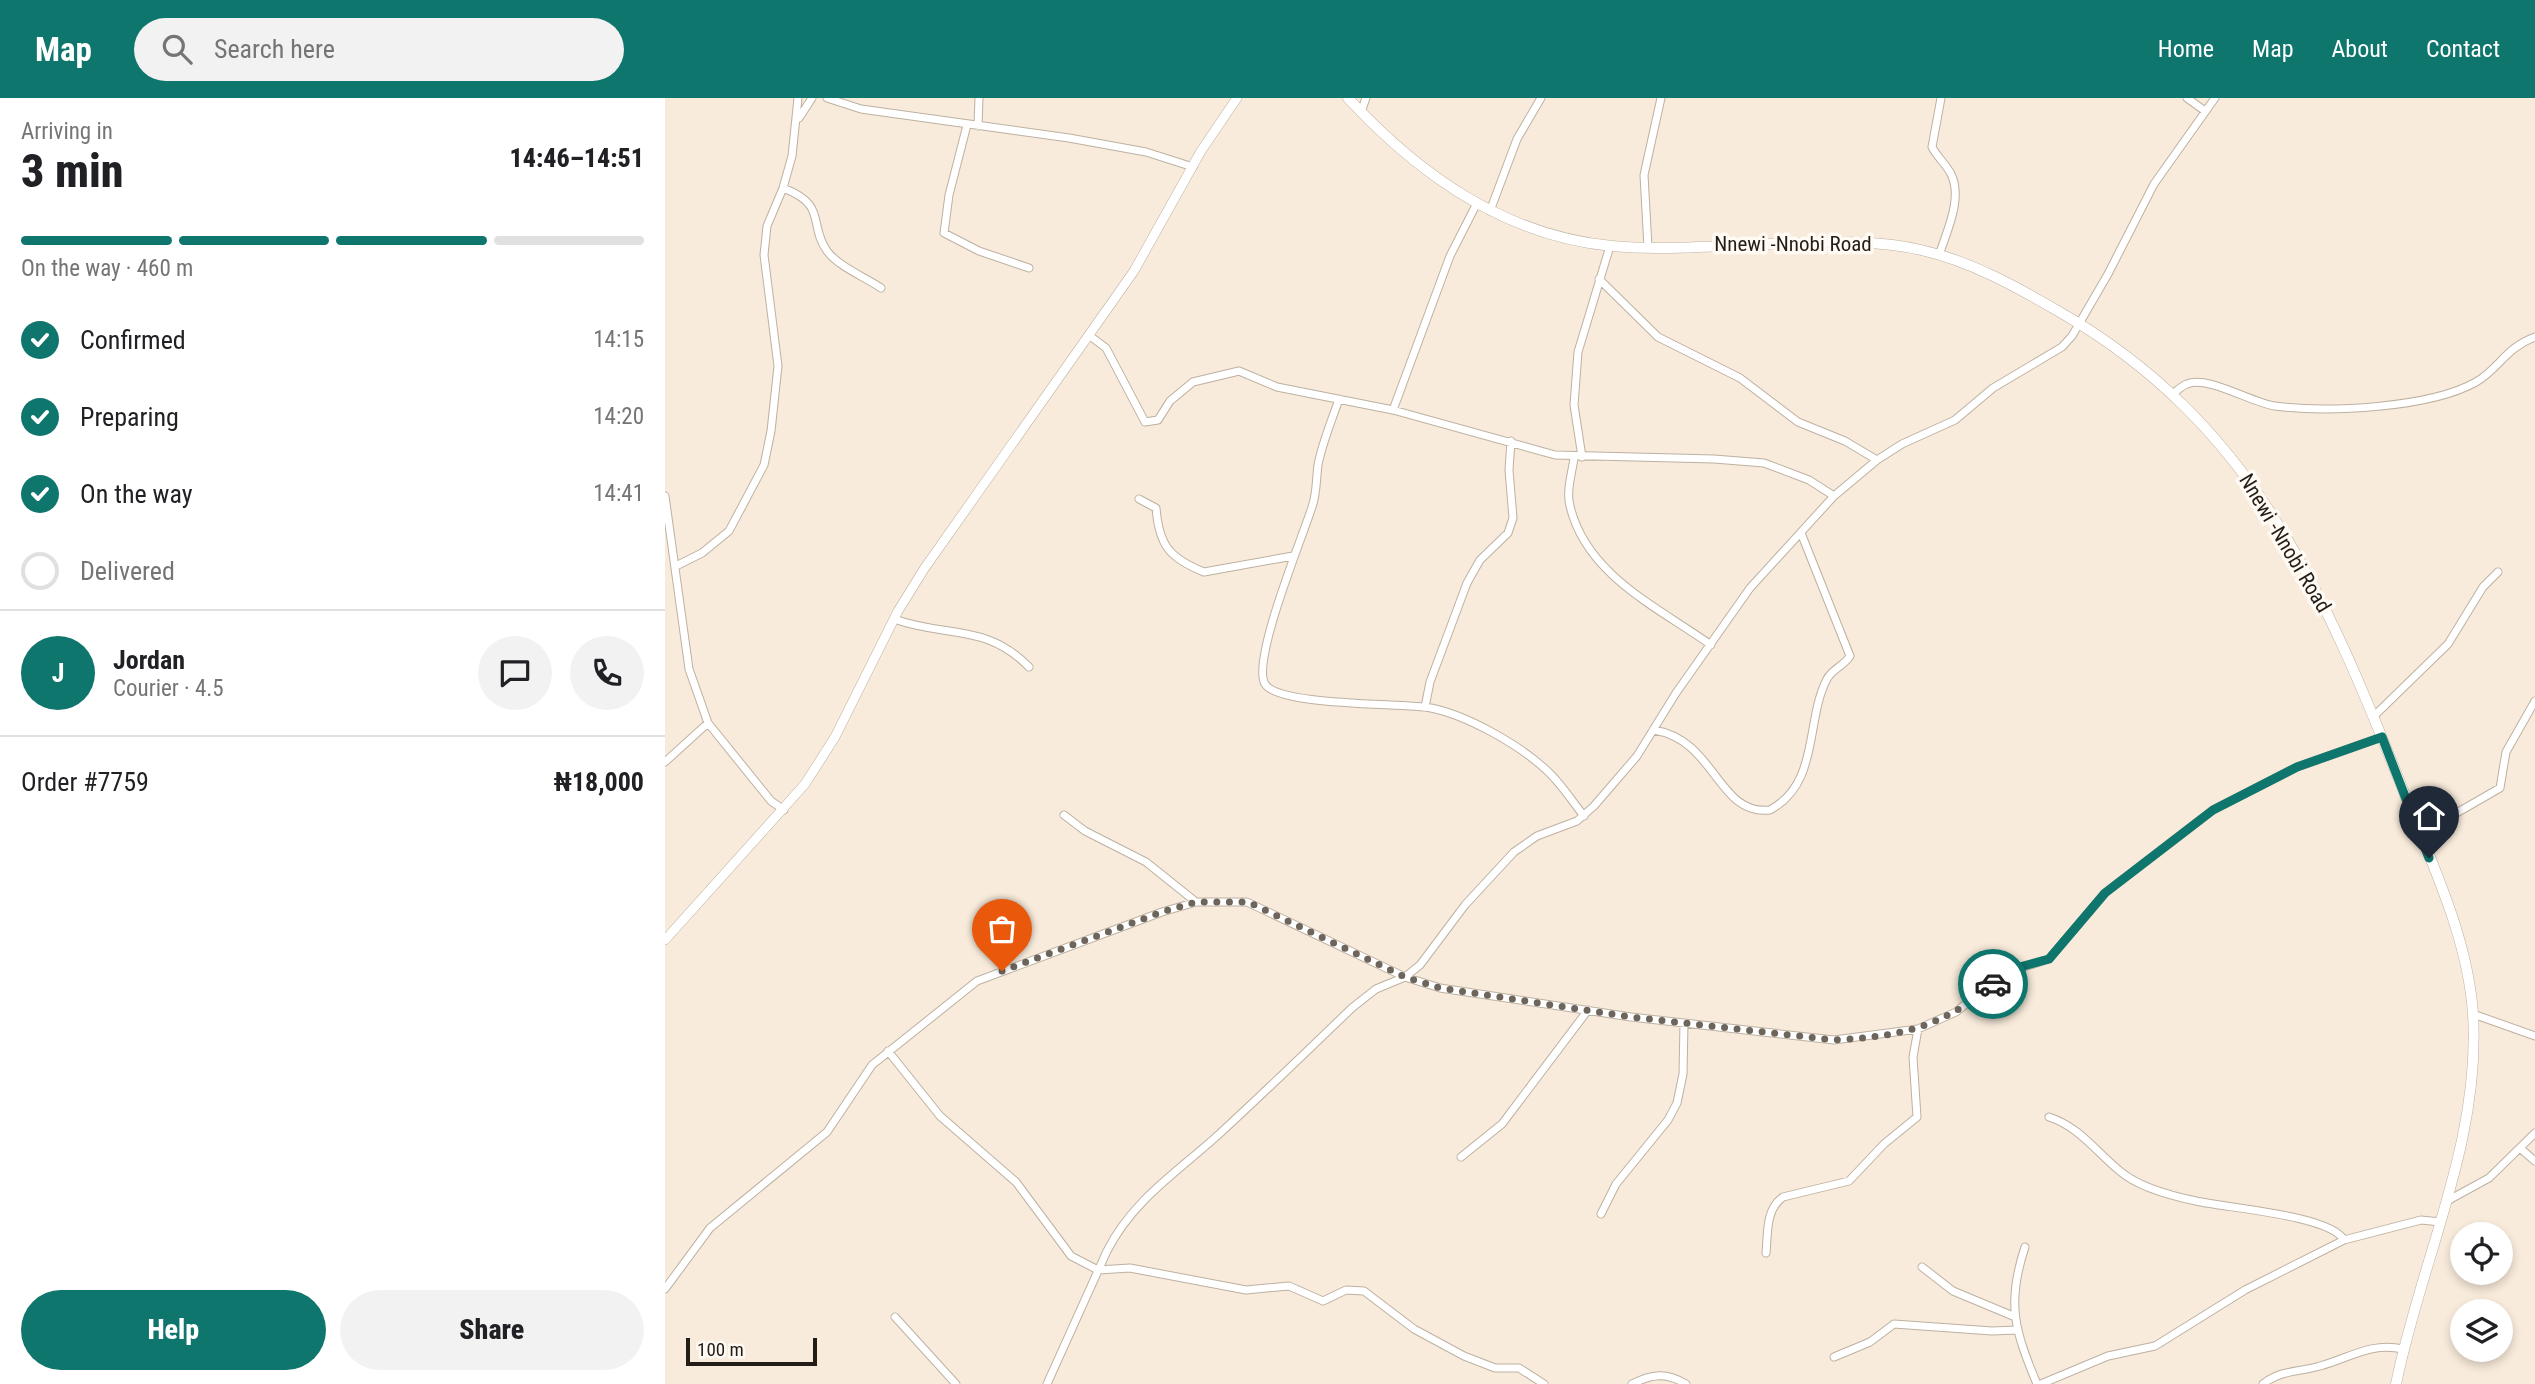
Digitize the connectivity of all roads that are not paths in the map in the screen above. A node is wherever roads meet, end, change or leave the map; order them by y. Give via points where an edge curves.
1 (798, 98) edge
2 (812, 98) edge
3 (827, 98) edge
4 (979, 98) edge
5 (1237, 98) edge
6 (1348, 98) edge
7 (1366, 98) edge
8 (1541, 98) edge
9 (1661, 98) edge
10 (1941, 98) edge
11 (2187, 98) edge
12 (2215, 98) edge
13 (2205, 111) junction
14 (1361, 112) junction
15 (797, 122) junction
16 (967, 124) junction
17 (978, 126) junction
18 (1193, 167) junction
19 (783, 188) junction
20 (1477, 203) junction
21 (1490, 211) junction
22 (1611, 246) junction
23 (1648, 247) junction
24 (1939, 255) junction
25 (1029, 268) dead end
26 (1599, 279) junction
27 (881, 288) dead end
28 (2079, 323) junction
29 (1090, 336) junction
30 (2535, 337) edge
31 (2174, 393) junction
32 (1339, 399) junction
33 (1393, 410) junction
34 (1511, 441) junction
35 (1578, 458) junction
36 (1877, 460) junction
37 (665, 496) edge
38 (1834, 496) junction
39 (1139, 499) dead end
40 (1801, 533) junction
41 (1293, 556) junction
42 (676, 566) junction
43 (2498, 572) dead end
44 (894, 619) junction
45 (1711, 645) junction
46 (1029, 667) dead end
47 (2535, 701) edge
48 (1425, 707) junction
49 (2373, 717) junction
50 (708, 723) junction
51 (1653, 730) junction
52 (2382, 737) junction
53 (665, 762) edge
54 (784, 810) junction
55 (1064, 815) dead end
56 (1584, 816) junction
57 (2420, 834) junction
58 (1196, 902) junction
59 (665, 940) edge
60 (1405, 977) junction
61 (1588, 1010) junction
62 (2473, 1013) junction
63 (1684, 1023) junction
64 (1918, 1029) junction
65 (2535, 1036) edge
66 (888, 1051) junction
67 (2049, 1117) dead end
68 (2535, 1133) edge
69 (2521, 1149) junction
70 (1461, 1157) dead end
71 (2535, 1161) edge
72 (2447, 1201) junction
73 (1601, 1214) dead end
74 (2441, 1222) junction
75 (2344, 1240) junction
76 (2025, 1247) dead end
77 (1766, 1253) dead end
78 (1922, 1267) dead end
79 (1098, 1270) junction
80 (665, 1289) edge
81 (2013, 1316) junction
82 (895, 1317) dead end
83 (2017, 1330) junction
84 (2403, 1349) junction
85 (1834, 1357) dead end
86 (956, 1384) edge
87 (1047, 1384) edge
88 (1543, 1384) edge
89 (1632, 1384) edge
90 (1686, 1384) edge
91 (2040, 1384) edge
92 (2263, 1384) edge
93 (2396, 1384) edge

1 - 15 street
2 - 15 street
3 - 16 street via 861,108
4 - 17 street
5 - 18 street
6 - 14 main road, Nnewi -Nnobi Road
7 - 14 street
8 - 21 street via 1517,139
9 - 23 street via 1644,176
10 - 24 street via 1931,139 1956,187
11 - 13 street
12 - 13 street
13 - 28 street via 2154,184
14 - 20 main road, Nnewi -Nnobi Road via 1416,164
15 - 19 street
16 - 17 street
16 - 25 street via 944,233
17 - 18 street via 1146,152
18 - 29 street via 1134,271
19 - 27 street via 795,192 815,211 826,250
19 - 42 street via 767,226 764,255 778,366 764,465 729,531
20 - 21 main road, Nnewi -Nnobi Road
20 - 33 street via 1450,256
21 - 22 main road, Nnewi -Nnobi Road via 1557,237
22 - 23 main road, Nnewi -Nnobi Road
22 - 26 street
23 - 24 main road, Nnewi -Nnobi Road via 1872,242
24 - 28 main road, Nnewi -Nnobi Road via 2009,283
26 - 35 street via 1578,352 1574,405
26 - 36 street via 1658,337 1740,378 1798,422
28 - 31 main road, Nnewi -Nnobi Road
28 - 36 street via 2062,347 1993,388 1955,420
29 - 32 street via 1106,348 1145,422 1158,419 1193,382 1225,372 1239,371 1277,387
29 - 44 street via 995,465
30 - 31 street via 2513,346 2479,381 2461,389 2370,408 2274,406 2200,382
31 - 49 main road, Nnewi -Nnobi Road via 2249,477 2289,542 2332,622
32 - 33 street
32 - 41 street via 1318,464 1314,503
33 - 34 street
34 - 35 street
34 - 48 street via 1513,518 1508,533 1480,560 1467,583
35 - 38 street via 1714,458 1764,463 1809,480
35 - 45 street via 1569,504 1591,553 1644,602
36 - 38 street
37 - 42 street
38 - 40 street
39 - 41 street via 1156,508 1166,550 1204,572
40 - 45 street via 1750,588
40 - 51 street via 1850,656 1828,676 1808,760 1788,796 1770,810 1746,808 1731,796 1706,761 1677,736
41 - 48 street via 1266,652 1265,684 1281,694 1326,701
42 - 50 street via 689,669
43 - 49 street via 2483,587 2448,644
44 - 46 street via 1000,642
44 - 54 street via 835,737
45 - 51 street
47 - 57 street via 2506,752 2500,788
48 - 56 street via 1476,724 1527,755 1544,767
49 - 52 main road, Nnewi -Nnobi Road
50 - 53 street
50 - 54 street via 771,801
51 - 56 street via 1620,778
52 - 57 main road, Nnewi -Nnobi Road
52 - 64 street via 2297,767 2213,810 2105,893 2049,959 2002,974 1956,1012
54 - 59 street
55 - 58 street via 1084,831 1146,862
56 - 60 street via 1537,836 1514,852 1465,905 1429,956
57 - 62 main road, Nnewi -Nnobi Road via 2456,931
58 - 60 street via 1248,902
58 - 66 street via 977,981
60 - 61 street via 1440,988
60 - 79 street via 1376,989 1353,1007 1215,1138 1168,1175 1117,1232
61 - 63 street
61 - 70 street via 1502,1124
62 - 65 street
62 - 72 main road, Nnewi -Nnobi Road via 2467,1120
63 - 64 street via 1834,1040
63 - 73 street via 1677,1103 1616,1184
64 - 77 street via 1913,1057 1917,1117 1849,1181 1777,1202
66 - 79 street via 940,1116 1016,1182 1071,1256
66 - 80 street via 872,1065 827,1132 709,1228
67 - 75 street via 2074,1128 2133,1181 2195,1201 2314,1223 2336,1231
68 - 69 street
69 - 71 street
69 - 72 street via 2481,1184
72 - 74 main road, Nnewi -Nnobi Road
74 - 75 street via 2421,1220
74 - 84 main road, Nnewi -Nnobi Road
75 - 91 street via 2265,1279 2155,1346 2108,1356
76 - 81 street via 2013,1286
78 - 81 street via 1953,1291
79 - 87 street
79 - 88 street via 1131,1268 1246,1290 1289,1286 1323,1301 1346,1290 1364,1291 1414,1329 1464,1356 1495,1368 1519,1368
81 - 83 street
82 - 86 street
83 - 85 street via 1894,1324 1870,1342
83 - 91 street
84 - 92 street via 2374,1346 2318,1367 2286,1372
84 - 93 main road, Nnewi -Nnobi Road
89 - 90 street via 1661,1374

